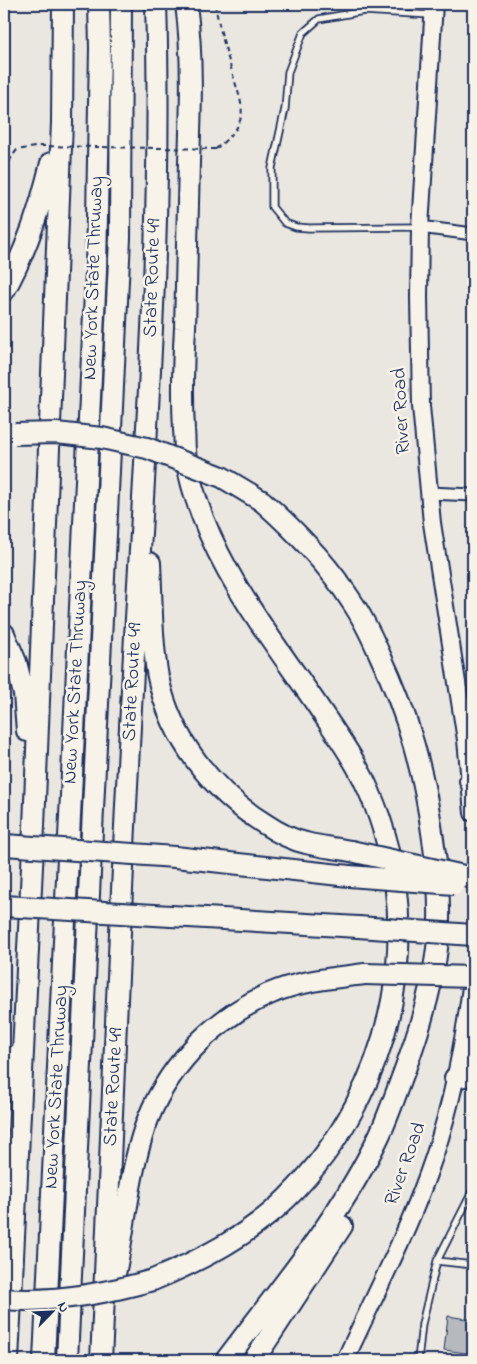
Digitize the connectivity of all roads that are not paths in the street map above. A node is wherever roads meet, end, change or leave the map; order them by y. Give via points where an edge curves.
1 (63, 4) edge
2 (99, 4) edge
3 (121, 4) edge
4 (156, 4) edge
5 (186, 4) edge
6 (192, 4) edge
7 (434, 9) edge
8 (190, 31) junction
9 (62, 122) junction
10 (420, 227) junction
11 (473, 234) edge
12 (4, 291) edge
13 (9, 435) edge
14 (144, 476) junction
15 (429, 493) junction
16 (473, 495) edge
17 (4, 634) edge
18 (472, 783) edge
19 (473, 813) edge
20 (34, 826) junction
21 (4, 845) edge
22 (473, 878) edge
23 (473, 885) edge
24 (4, 906) edge
25 (473, 936) edge
26 (473, 971) edge
27 (473, 977) edge
28 (430, 992) junction
29 (24, 1036) junction
30 (464, 1076) edge
31 (4, 1090) edge
32 (473, 1190) edge
33 (437, 1261) junction
34 (473, 1265) edge
35 (4, 1299) edge
36 (102, 1338) junction
37 (8, 1360) edge
38 (44, 1360) edge
39 (67, 1360) edge
40 (101, 1360) edge
41 (226, 1360) edge
42 (254, 1360) edge
43 (344, 1360) edge
44 (418, 1360) edge

1 - 9 highway
2 - 38 highway, New York State Thruway via 96,272
3 - 39 highway, New York State Thruway via 120,238
4 - 14 highway, State Route 49 via 155,269
5 - 8 highway
6 - 8 highway
7 - 10 main road, River Road
7 - 10 lane via 364,12 319,19 303,33 288,72 285,109 272,168 272,207 285,223 309,228
8 - 35 highway, bridge via 192,90 182,401 186,457 196,498 215,546 245,600 344,744 364,780 380,820 391,858 397,897 398,948 389,1016 376,1062 357,1106 339,1136 286,1200 252,1227 222,1247 153,1280 81,1296
9 - 12 highway via 31,234
9 - 20 highway
10 - 11 street
10 - 15 main road, River Road via 421,406
13 - 28 highway, bridge via 65,434 102,438 147,448 222,477 262,501 307,543 333,574 367,626 394,685 425,787 439,896 438,940
14 - 22 highway, bridge via 158,676 174,724 212,782 248,814 305,843
14 - 36 highway, State Route 49
15 - 16 street
15 - 18 main road, River Road
17 - 20 highway via 16,662 24,694
18 - 19 main road, River Road
20 - 29 highway
21 - 23 highway, bridge via 175,857 350,876
24 - 25 highway, bridge
26 - 30 main road, River Road
27 - 36 highway, bridge via 364,974 305,983 269,994 231,1015 206,1034 167,1082 144,1131 133,1170
28 - 41 highway via 379,1137 348,1193
28 - 42 highway via 410,1090 392,1137 372,1178
29 - 31 highway
29 - 37 highway
30 - 43 main road, River Road via 449,1106 428,1174 396,1250
32 - 33 lane
33 - 34 lane
33 - 44 lane via 422,1324
36 - 40 highway, State Route 49

